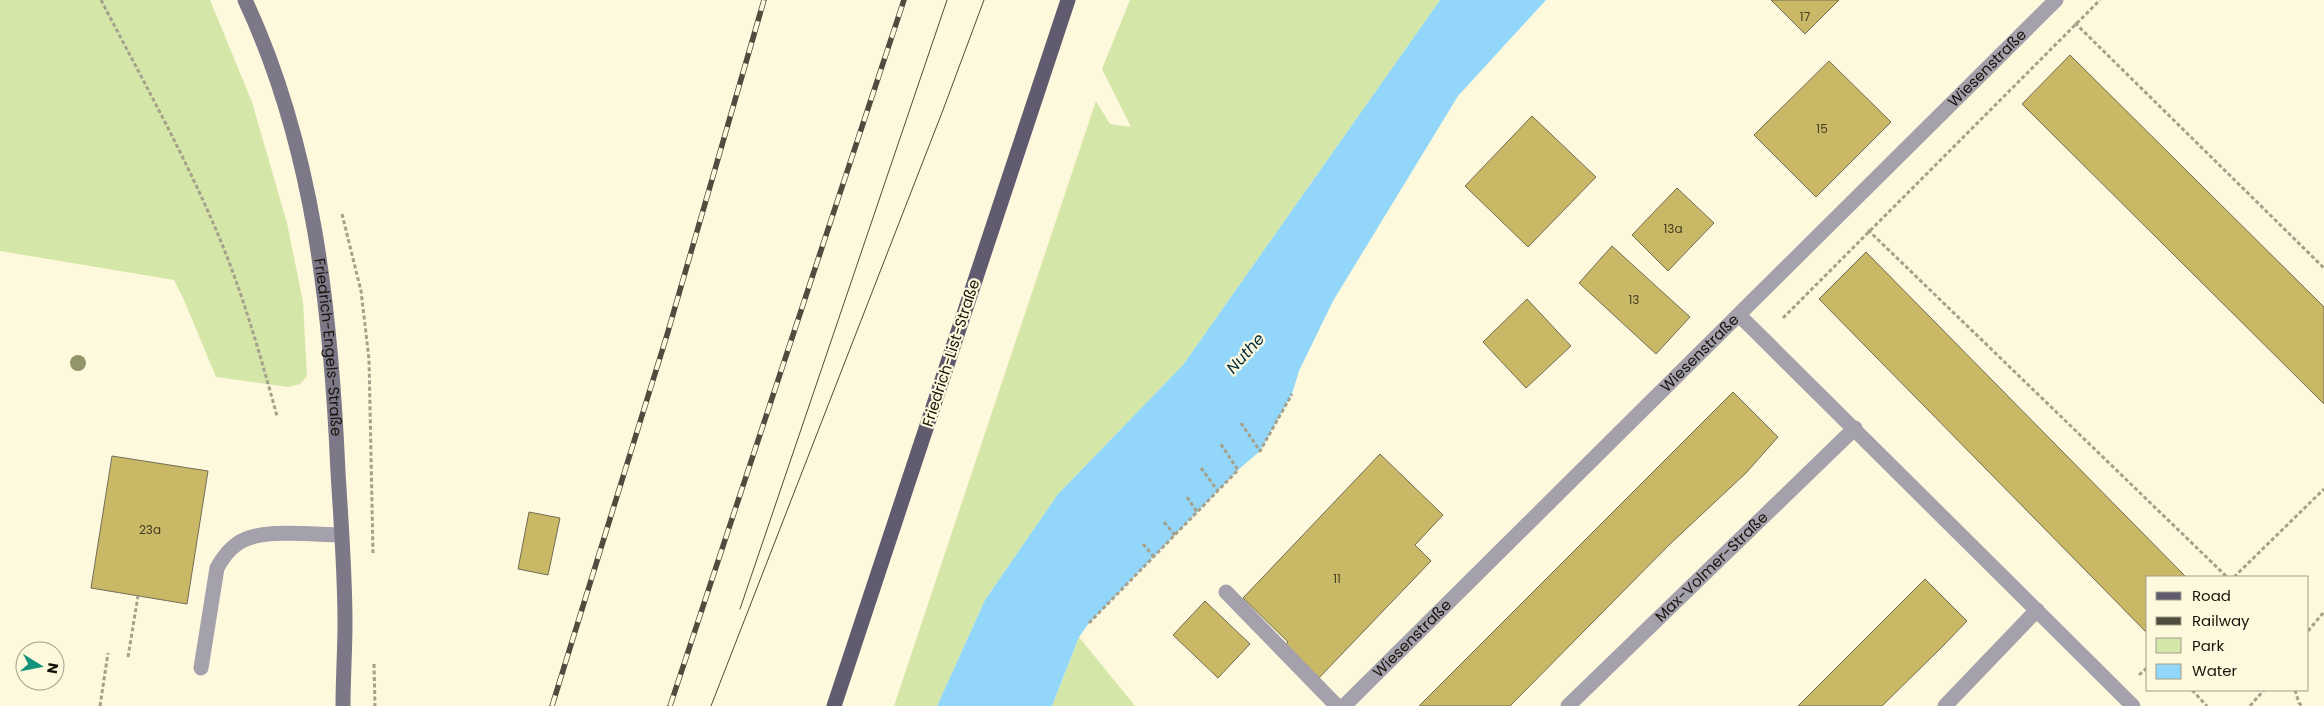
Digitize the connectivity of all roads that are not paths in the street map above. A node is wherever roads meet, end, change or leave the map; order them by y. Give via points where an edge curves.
1 (245, 0) edge
2 (1068, 0) edge
3 (2055, 1) edge
4 (1739, 315) junction
5 (1855, 428) junction
6 (341, 535) junction
7 (1226, 592) dead end
8 (2036, 610) junction
9 (201, 668) dead end
10 (342, 706) edge
11 (834, 706) edge
12 (1337, 706) edge
13 (1344, 706) edge
14 (1568, 706) edge
15 (1945, 706) edge
16 (2133, 706) edge

1 - 6 street, Friedrich-Engels-Straße via 279,89 317,239 328,320
2 - 11 main road, Friedrich-List-Straße
3 - 4 street, Wiesenstraße
4 - 5 street
4 - 13 street, Wiesenstraße
5 - 8 street
5 - 14 street, Max-Volmer-Straße
6 - 9 street via 253,536 225,554 217,568
6 - 10 street, Friedrich-Engels-Straße via 345,623
7 - 12 street
8 - 15 street
8 - 16 street

